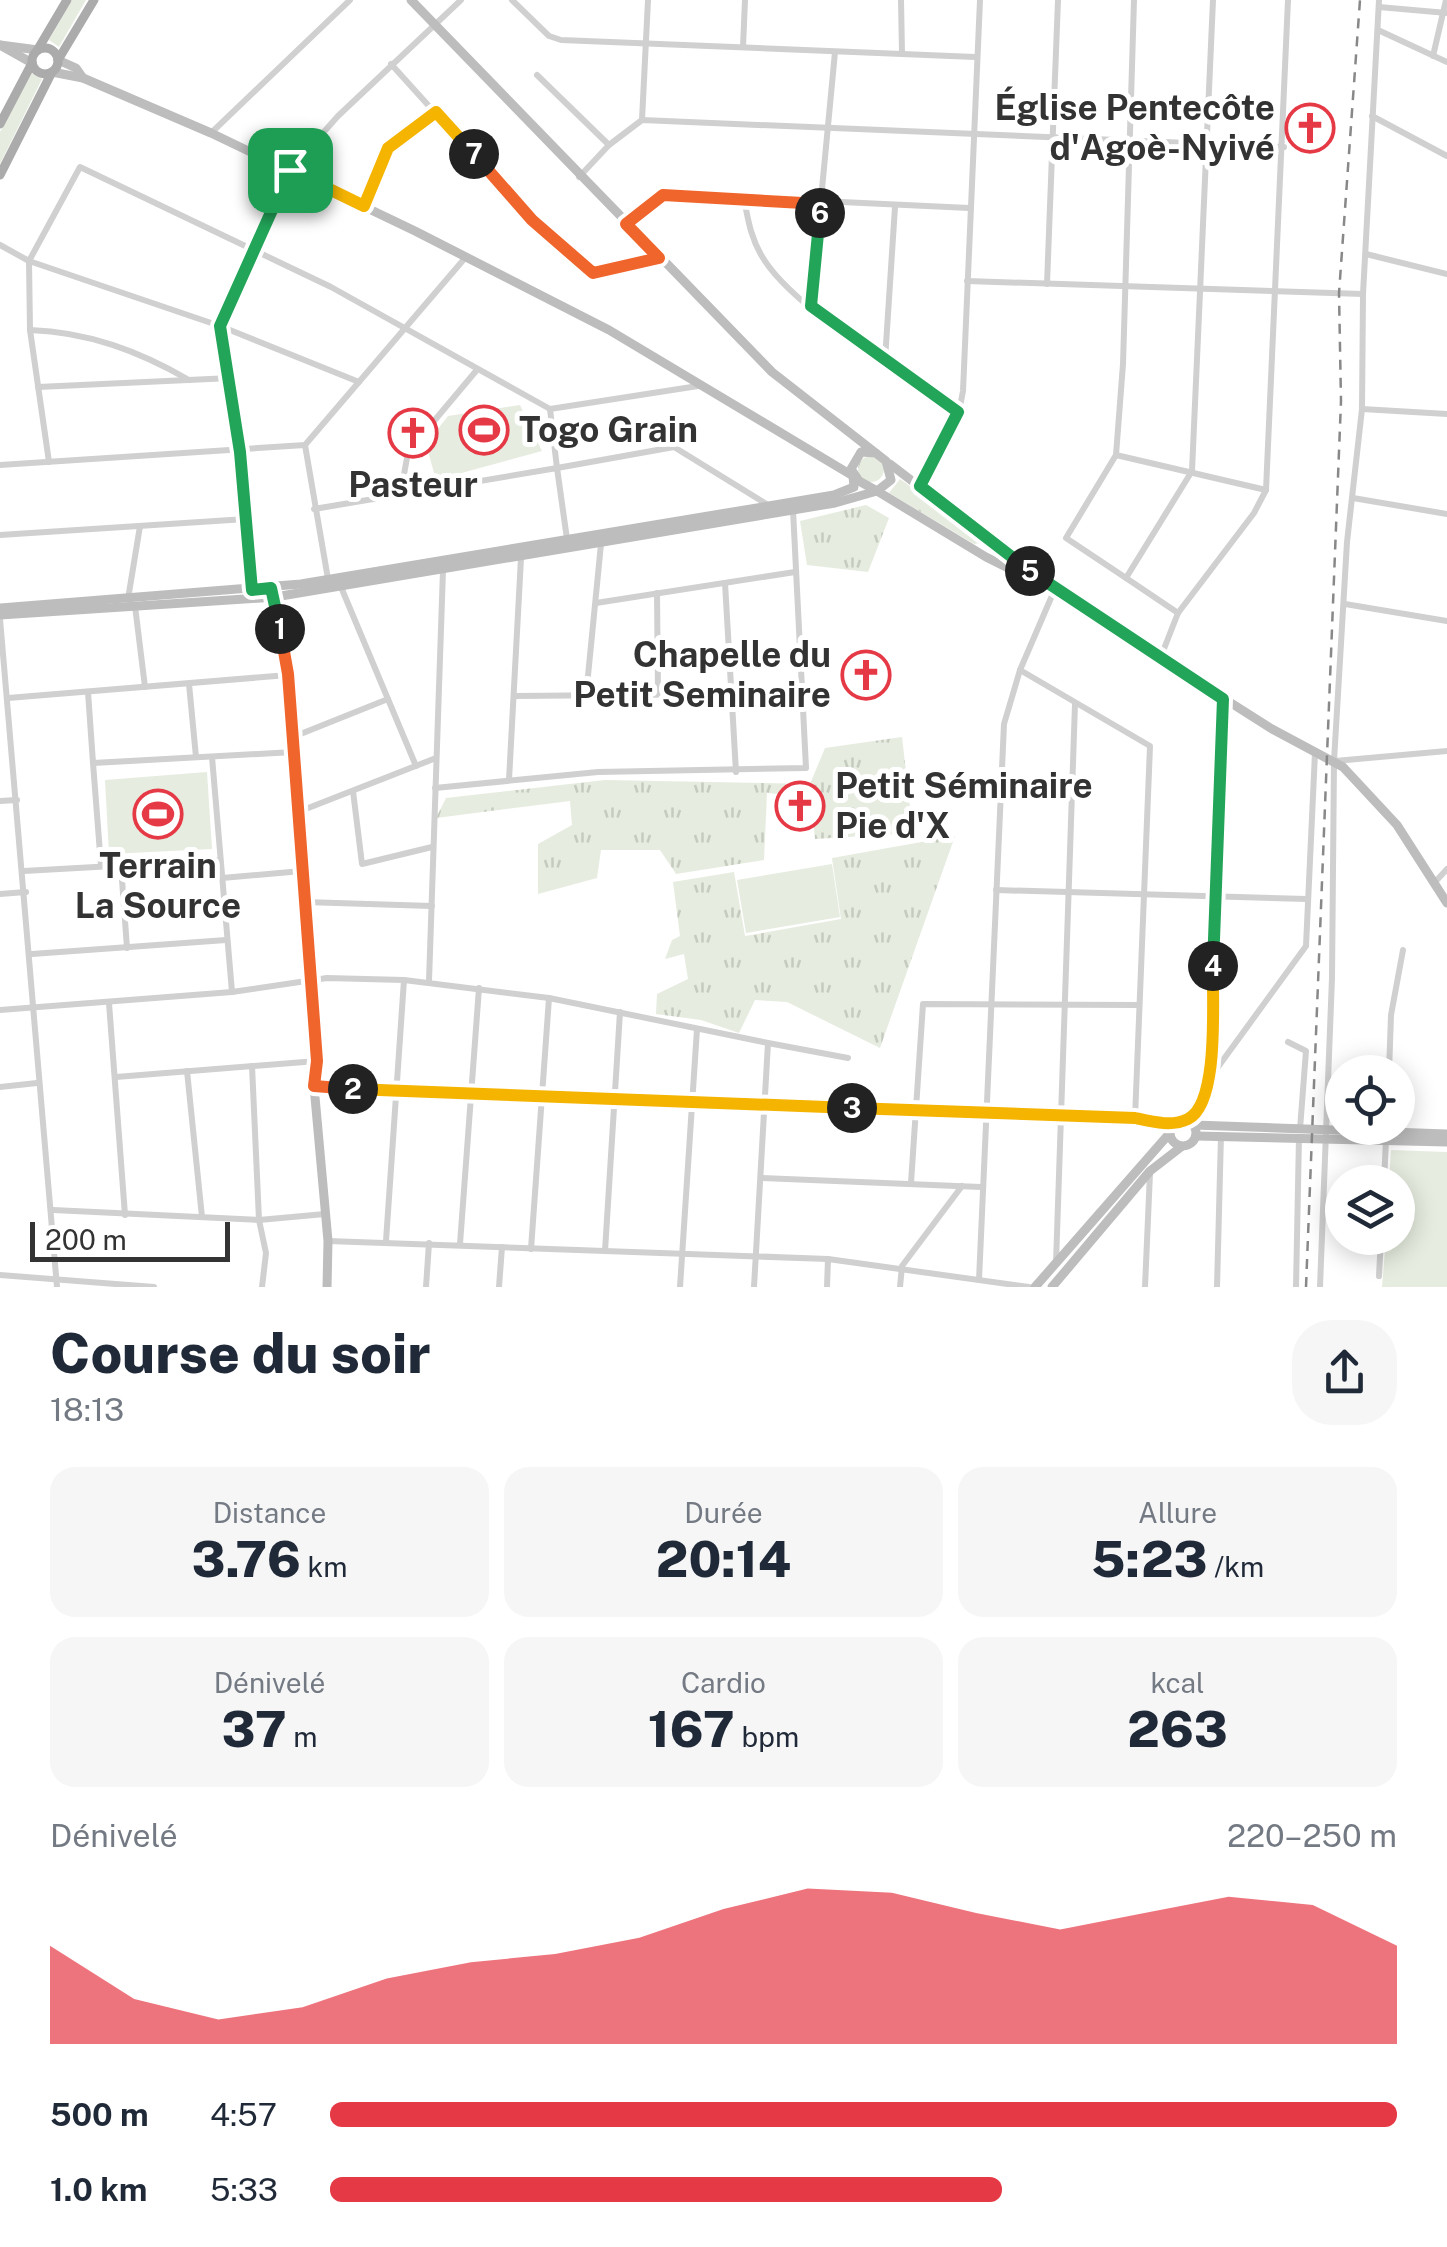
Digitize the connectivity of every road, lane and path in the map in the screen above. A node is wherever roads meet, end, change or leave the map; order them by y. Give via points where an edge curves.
1 (68, 0) edge
2 (94, 0) edge
3 (350, 0) edge
4 (411, 0) edge
5 (461, 0) edge
6 (512, 0) edge
7 (648, 0) edge
8 (745, 0) edge
9 (901, 0) edge
10 (980, 0) edge
11 (1058, 0) edge
12 (1134, 0) edge
13 (1213, 0) edge
14 (1288, 0) edge
15 (1446, 0) edge
16 (1379, 4) edge
17 (1445, 13) edge
18 (434, 25) junction
19 (1378, 30) junction
20 (0, 45) edge
21 (647, 45) junction
22 (743, 48) junction
23 (38, 50) junction
24 (836, 52) junction
25 (902, 53) junction
26 (1433, 56) junction
27 (976, 57) junction
28 (58, 60) junction
29 (1447, 62) edge
30 (32, 63) junction
31 (392, 64) junction
32 (52, 72) junction
33 (537, 75) dead end
34 (83, 78) junction
35 (4, 107) edge
36 (436, 112) junction
37 (1372, 116) junction
38 (642, 120) junction
39 (0, 124) edge
40 (830, 126) junction
41 (973, 131) junction
42 (212, 133) junction
43 (1054, 136) junction
44 (1130, 140) junction
45 (1205, 142) junction
46 (609, 145) junction
47 (1284, 148) junction
48 (1447, 156) edge
49 (290, 170) junction
50 (0, 175) edge
51 (579, 177) junction
52 (744, 199) junction
53 (821, 204) junction
54 (364, 206) junction
55 (894, 207) junction
56 (969, 208) junction
57 (626, 224) junction
58 (0, 245) edge
59 (256, 248) junction
60 (1366, 254) junction
61 (465, 258) junction
62 (659, 258) junction
63 (29, 261) junction
64 (1447, 274) edge
65 (968, 281) junction
66 (1047, 284) junction
67 (1126, 285) junction
68 (1202, 289) junction
69 (1274, 290) junction
70 (1364, 294) junction
71 (811, 306) junction
72 (220, 326) junction
73 (405, 326) junction
74 (30, 330) junction
75 (885, 362) junction
76 (476, 371) junction
77 (231, 378) junction
78 (189, 380) junction
79 (359, 382) junction
80 (704, 384) junction
81 (38, 387) junction
82 (550, 409) junction
83 (1362, 409) junction
84 (958, 412) junction
85 (1447, 414) edge
86 (839, 424) junction
87 (305, 446) junction
88 (240, 452) junction
89 (876, 453) junction
90 (1116, 455) junction
91 (816, 456) junction
92 (854, 459) junction
93 (49, 462) junction
94 (886, 462) junction
95 (0, 465) edge
96 (557, 468) junction
97 (1192, 471) junction
98 (853, 476) junction
99 (920, 486) junction
100 (1266, 490) junction
101 (877, 491) junction
102 (400, 496) junction
103 (1352, 498) junction
104 (768, 505) junction
105 (314, 509) junction
106 (793, 510) junction
107 (1447, 514) edge
108 (246, 519) junction
109 (140, 526) junction
110 (0, 535) edge
111 (996, 543) junction
112 (568, 544) junction
113 (602, 544) junction
114 (986, 557) junction
115 (521, 558) junction
116 (443, 565) junction
117 (795, 572) junction
118 (1126, 578) junction
119 (328, 580) junction
120 (725, 583) junction
121 (341, 587) junction
122 (252, 590) junction
123 (1054, 591) junction
124 (273, 592) junction
125 (657, 593) junction
126 (131, 602) junction
127 (596, 603) junction
128 (1344, 604) junction
129 (1178, 613) junction
130 (0, 614) edge
131 (1447, 620) edge
132 (1160, 660) junction
133 (1020, 670) junction
134 (288, 674) junction
135 (189, 684) junction
136 (145, 687) junction
137 (88, 692) junction
138 (658, 694) junction
139 (731, 694) junction
140 (515, 696) junction
141 (586, 696) junction
142 (8, 698) junction
143 (388, 699) junction
144 (1223, 699) junction
145 (1074, 704) junction
146 (293, 736) junction
147 (1447, 750) edge
148 (294, 752) junction
149 (1315, 753) junction
150 (212, 757) junction
151 (196, 758) junction
152 (436, 758) junction
153 (1334, 761) junction
154 (93, 763) junction
155 (416, 766) junction
156 (736, 772) junction
157 (509, 780) junction
158 (435, 788) junction
159 (353, 792) junction
160 (17, 800) junction
161 (0, 802) edge
162 (298, 812) junction
163 (432, 848) junction
164 (220, 860) junction
165 (121, 866) junction
166 (101, 867) junction
167 (1447, 869) edge
168 (24, 871) junction
169 (302, 871) junction
170 (222, 878) junction
171 (1435, 882) junction
172 (996, 890) junction
173 (26, 892) junction
174 (1068, 892) junction
175 (0, 894) edge
176 (1142, 895) junction
177 (1214, 896) junction
178 (1307, 898) junction
179 (304, 902) junction
180 (1447, 902) edge
181 (432, 906) junction
182 (226, 940) junction
183 (128, 948) junction
184 (1403, 950) dead end
185 (32, 954) junction
186 (404, 980) junction
187 (428, 981) junction
188 (310, 982) junction
189 (479, 988) junction
190 (232, 992) junction
191 (548, 998) junction
192 (110, 1002) junction
193 (991, 1002) junction
194 (1064, 1003) junction
195 (1138, 1005) junction
196 (35, 1008) junction
197 (0, 1010) edge
198 (620, 1012) junction
199 (697, 1029) junction
200 (1288, 1042) dead end
201 (768, 1043) junction
202 (1390, 1055) edge
203 (848, 1058) dead end
204 (317, 1061) junction
205 (252, 1066) junction
206 (187, 1071) junction
207 (116, 1077) junction
208 (1210, 1078) junction
209 (37, 1083) junction
210 (314, 1086) junction
211 (0, 1087) edge
212 (394, 1092) junction
213 (468, 1094) junction
214 (540, 1096) junction
215 (614, 1098) junction
216 (692, 1100) junction
217 (765, 1105) junction
218 (916, 1111) junction
219 (987, 1113) junction
220 (1060, 1116) junction
221 (1135, 1118) junction
222 (1193, 1126) junction
223 (1170, 1130) junction
224 (1300, 1132) junction
225 (1324, 1133) junction
226 (1221, 1134) junction
227 (1415, 1135) edge
228 (1447, 1138) edge
229 (1181, 1147) junction
230 (1150, 1171) junction
231 (761, 1178) junction
232 (911, 1183) junction
233 (962, 1186) junction
234 (981, 1187) junction
235 (53, 1210) junction
236 (325, 1214) junction
237 (125, 1215) junction
238 (202, 1217) junction
239 (259, 1220) junction
240 (328, 1241) junction
241 (386, 1241) junction
242 (429, 1243) junction
243 (460, 1244) junction
244 (502, 1247) junction
245 (531, 1249) junction
246 (605, 1250) junction
247 (682, 1254) junction
248 (1380, 1255) edge
249 (756, 1256) junction
250 (828, 1259) junction
251 (1056, 1263) junction
252 (902, 1266) junction
253 (0, 1275) edge
254 (1379, 1276) dead end
255 (58, 1278) junction
256 (979, 1280) junction
257 (1055, 1285) edge
258 (58, 1287) edge
259 (154, 1287) edge
260 (262, 1287) edge
261 (326, 1287) edge
262 (426, 1287) edge
263 (499, 1287) edge
264 (680, 1287) edge
265 (754, 1287) edge
266 (826, 1287) edge
267 (900, 1287) edge
268 (1032, 1287) edge
269 (1146, 1287) edge
270 (1217, 1287) edge
271 (1296, 1287) edge
272 (1320, 1287) edge

1 - 23 main road
2 - 28 main road
3 - 42 street
4 - 18 street
5 - 18 street
6 - 21 street via 554,39
7 - 21 street
8 - 22 street
9 - 25 street
10 - 27 street
11 - 43 street
12 - 44 street
13 - 45 street
14 - 47 street
15 - 17 street
16 - 17 street
16 - 19 street
17 - 26 street
18 - 31 street
18 - 51 street
19 - 26 street
19 - 37 street
20 - 23 street
20 - 30 street
21 - 22 street
21 - 38 street
22 - 24 street
23 - 28 main road via 49,48
23 - 30 main road
24 - 25 street
24 - 40 street
25 - 27 street
26 - 29 street
27 - 41 street
28 - 32 main road
28 - 34 street
30 - 32 main road via 38,72
30 - 35 main road
31 - 36 street
31 - 49 street
32 - 34 street
32 - 50 main road
33 - 46 street
34 - 42 street
35 - 39 main road
36 - 54 street via 388,148
36 - 62 street via 532,220 588,271
37 - 48 street
37 - 60 street
38 - 40 street
38 - 46 street
40 - 41 street
40 - 53 street
41 - 43 street
41 - 56 street
42 - 49 street
43 - 44 street
43 - 66 street
44 - 45 street
44 - 67 street
45 - 47 street
45 - 68 street
46 - 51 street
47 - 69 street
49 - 54 street
49 - 59 street
51 - 57 street
52 - 53 street
52 - 57 street via 663,195
52 - 71 street via 763,259
53 - 55 street
53 - 71 street
54 - 61 street
55 - 56 street
55 - 75 street
56 - 65 street
57 - 62 street
58 - 63 street
59 - 63 street via 80,167
59 - 72 street
59 - 73 street
60 - 64 street
60 - 70 street
61 - 73 street
61 - 80 street
62 - 86 street via 772,372
63 - 72 street
63 - 74 street
65 - 66 street
65 - 84 street
66 - 67 street
67 - 68 street
67 - 90 street
68 - 69 street
68 - 97 street
69 - 70 street
69 - 100 street
70 - 83 street
71 - 75 street
72 - 77 street
72 - 79 street
73 - 76 street
73 - 79 street
74 - 78 street via 82,334
74 - 81 street
75 - 84 street
76 - 82 street
76 - 102 street via 408,452
77 - 78 street
77 - 88 street
78 - 81 street
79 - 87 street
80 - 82 street
80 - 91 street
81 - 93 street
82 - 96 street
83 - 85 street
83 - 103 street
84 - 99 street
86 - 89 street
86 - 92 street
87 - 88 street
87 - 105 street
88 - 93 street
88 - 108 street
89 - 92 street
89 - 94 street
90 - 97 street
90 - 118 street via 1066,538
91 - 92 street via 846,467
91 - 98 street
92 - 98 street
93 - 95 street
94 - 99 street
94 - 101 street via 891,480
96 - 102 street
96 - 104 street via 674,447
96 - 112 street
97 - 100 street
97 - 118 street
98 - 101 street
98 - 104 street via 847,492
99 - 111 street
100 - 129 street
101 - 106 street
101 - 114 street
102 - 105 street
103 - 107 street
103 - 128 street
104 - 112 street
105 - 119 street
106 - 113 street
106 - 117 street
108 - 109 street
108 - 122 street
109 - 110 street
109 - 126 street
111 - 114 street
111 - 123 street
112 - 113 street
112 - 115 street
112 - 116 street
113 - 127 street
114 - 123 street
115 - 116 street
115 - 140 street
116 - 119 street
116 - 121 street
116 - 152 street
117 - 120 street
117 - 156 street via 807,765
118 - 129 street
119 - 124 street
120 - 125 street
120 - 139 street
121 - 124 street
121 - 143 street
122 - 124 street
122 - 126 street
123 - 132 street
123 - 133 street
124 - 126 street
124 - 134 street
125 - 127 street
125 - 138 street
126 - 130 street
126 - 136 street
127 - 141 street
128 - 131 street
128 - 153 street
129 - 132 street
130 - 142 street
132 - 144 street
133 - 145 street
133 - 172 street via 1004,724
134 - 135 street
134 - 146 street
135 - 136 street
135 - 151 street
136 - 137 street
137 - 142 street
137 - 154 street
138 - 139 street
138 - 141 street
139 - 156 street
140 - 141 street
140 - 157 street
142 - 160 street
143 - 146 street
143 - 155 street
144 - 149 street
144 - 177 street
145 - 174 street
145 - 176 street via 1150,746
146 - 148 street
147 - 153 street
148 - 150 street
148 - 162 street
149 - 153 street
149 - 178 street
150 - 151 street
150 - 164 street
151 - 154 street
152 - 155 street
152 - 158 street
153 - 171 street via 1384,809
153 - 225 street
154 - 166 street
155 - 159 street
156 - 157 street
157 - 158 street
158 - 163 street
159 - 162 street
159 - 163 street via 362,864
160 - 161 street
160 - 168 street
162 - 169 street
163 - 181 street
164 - 165 street
164 - 170 street
165 - 166 street
165 - 183 street
166 - 168 street
167 - 171 street
168 - 173 street
169 - 170 street
169 - 179 street
170 - 182 street
171 - 180 street
172 - 174 street
172 - 193 street
173 - 175 street
173 - 185 street
174 - 176 street
174 - 194 street
176 - 177 street
176 - 195 street
177 - 178 street
177 - 208 street
178 - 208 street via 1304,950
179 - 181 street
179 - 188 street
181 - 187 street
182 - 183 street
182 - 190 street
183 - 185 street
184 - 202 street
185 - 196 street
186 - 187 street
186 - 188 street
186 - 212 street
187 - 189 street
188 - 190 street
188 - 204 street
189 - 191 street
189 - 213 street
190 - 192 street
191 - 198 street
191 - 214 street
192 - 196 street
192 - 207 street
193 - 194 street
193 - 218 street via 922,1006
193 - 219 street
194 - 195 street
194 - 220 street
195 - 221 street
196 - 197 street
196 - 209 street
198 - 199 street
198 - 215 street
199 - 201 street
199 - 216 street
200 - 224 street via 1306,1051
201 - 203 street
201 - 217 street
204 - 205 street
204 - 210 street
205 - 206 street
205 - 239 street
206 - 207 street
206 - 238 street
207 - 237 street
208 - 222 street
209 - 211 street
209 - 235 street
210 - 212 street
210 - 236 street
212 - 213 street
212 - 241 street
213 - 214 street
213 - 243 street
214 - 215 street
214 - 245 street
215 - 216 street
215 - 246 street
216 - 217 street
216 - 247 street
217 - 218 street
217 - 231 street
218 - 219 street
218 - 232 street
219 - 220 street
219 - 234 street
220 - 221 street
220 - 251 street
221 - 223 street
222 - 223 street
222 - 224 street
222 - 226 street
222 - 229 street
223 - 229 street
223 - 251 street
224 - 225 street
224 - 226 street
224 - 271 street
225 - 272 street
226 - 270 street
227 - 228 street
229 - 230 street
230 - 257 street
230 - 269 street
231 - 232 street
231 - 249 street
232 - 233 street
233 - 234 street
233 - 252 street
234 - 256 street
235 - 237 street
235 - 255 street
236 - 239 street
236 - 240 street
237 - 238 street
238 - 239 street
239 - 260 street via 266,1253
240 - 241 street
240 - 261 street
241 - 242 street
242 - 243 street
242 - 262 street
243 - 244 street
244 - 245 street
244 - 263 street
245 - 246 street
246 - 247 street
247 - 249 street
247 - 264 street
248 - 254 street
249 - 250 street
249 - 265 street
250 - 252 street
250 - 266 street
251 - 268 street
252 - 256 street
252 - 267 street
253 - 255 street
255 - 258 street
255 - 259 street
256 - 268 street

